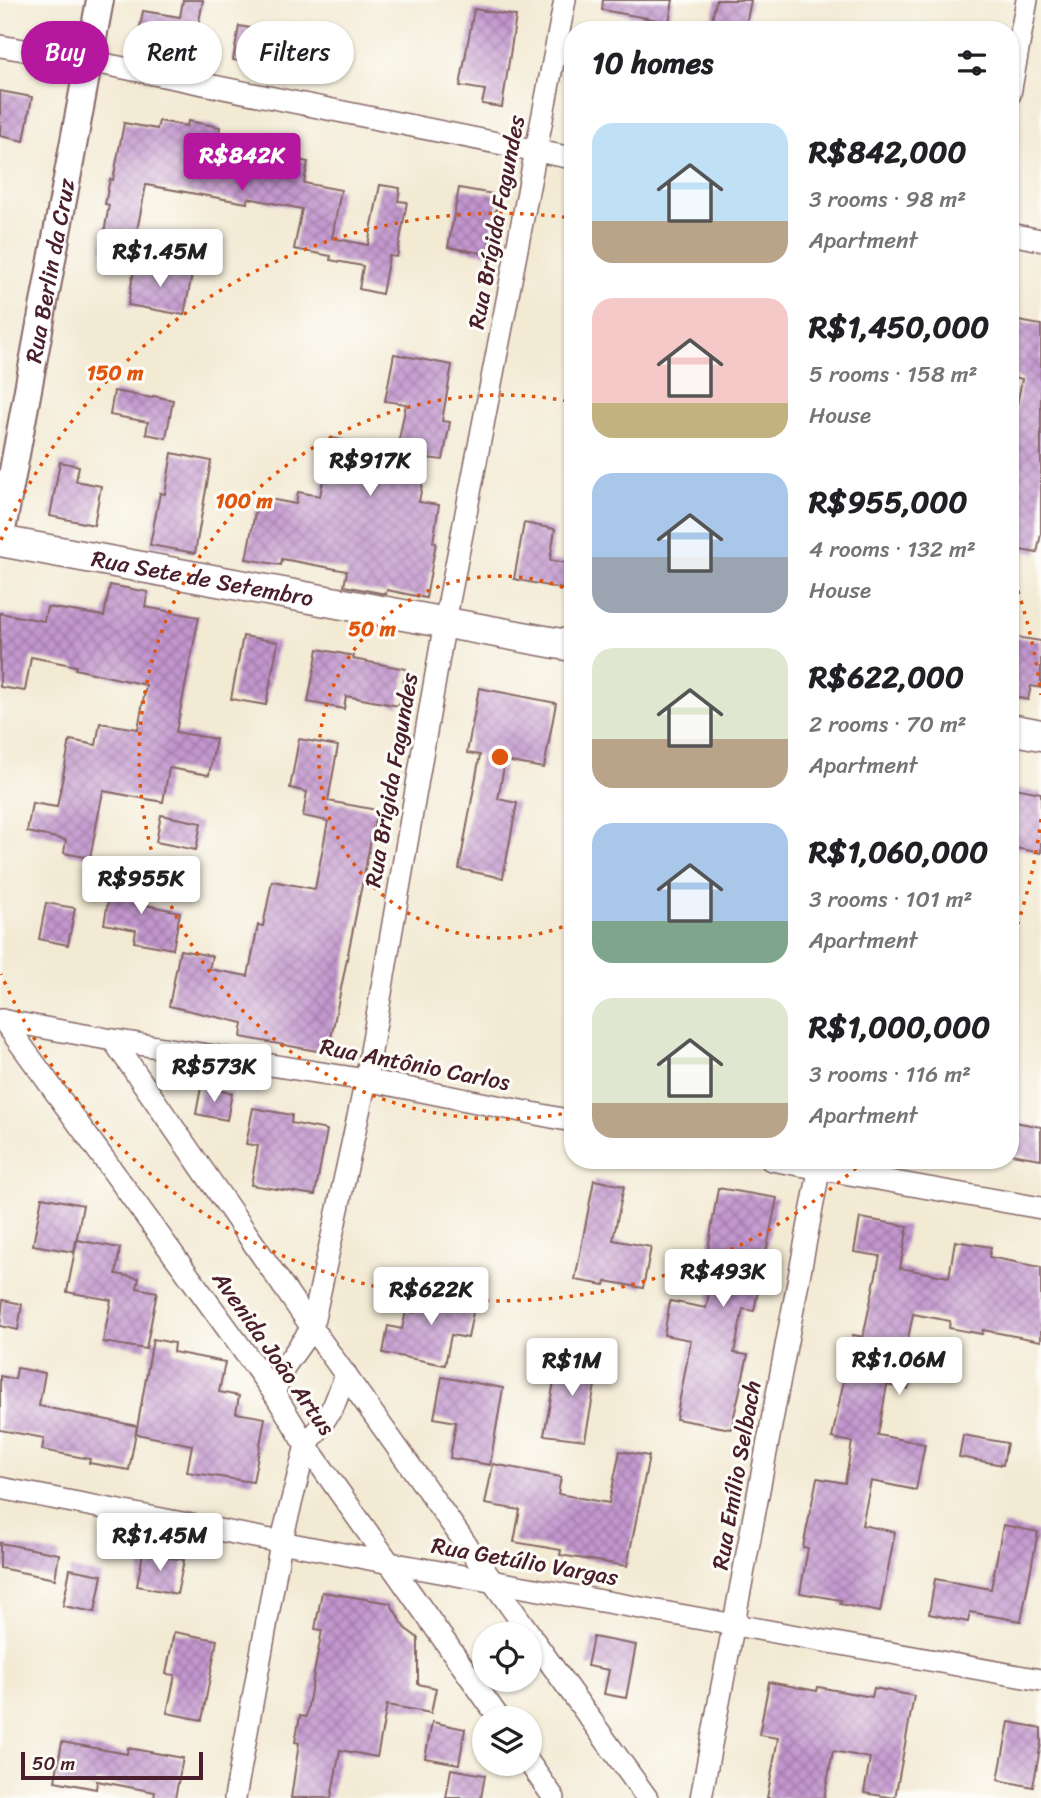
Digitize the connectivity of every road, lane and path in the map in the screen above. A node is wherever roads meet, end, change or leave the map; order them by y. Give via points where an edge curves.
1 (100, 0) edge
2 (565, 0) edge
3 (1027, 0) edge
4 (96, 21) edge
5 (1019, 44) edge
6 (0, 46) edge
7 (21, 50) edge
8 (109, 65) edge
9 (85, 84) edge
10 (536, 152) junction
11 (564, 157) edge
12 (1019, 236) edge
13 (1041, 240) edge
14 (0, 541) edge
15 (445, 622) junction
16 (564, 644) edge
17 (1019, 731) edge
18 (1041, 735) edge
19 (1, 1020) edge
20 (113, 1040) junction
21 (366, 1080) junction
22 (564, 1119) edge
23 (820, 1169) edge
24 (841, 1169) edge
25 (1041, 1208) edge
26 (312, 1328) junction
27 (346, 1374) junction
28 (274, 1393) junction
29 (306, 1445) junction
30 (0, 1488) edge
31 (281, 1543) junction
32 (390, 1563) junction
33 (490, 1580) junction
34 (521, 1622) edge
35 (735, 1626) junction
36 (542, 1652) edge
37 (1041, 1680) edge
38 (491, 1706) edge
39 (538, 1776) edge
40 (235, 1798) edge
41 (554, 1798) edge
42 (647, 1798) edge
43 (701, 1798) edge

1 - 4 street, Rua Berlin da Cruz
2 - 10 street, Rua Brígida Fagundes
3 - 5 street
6 - 7 street
8 - 10 street
9 - 14 street, Rua Berlin da Cruz
10 - 11 street
10 - 15 street, Rua Brígida Fagundes
12 - 13 street
14 - 15 main road, Rua Sete de Setembro
15 - 16 main road, Rua Sete de Setembro
15 - 21 street, Rua Brígida Fagundes
17 - 18 main road
19 - 20 street, Rua Antônio Carlos
19 - 28 street, Avenida João Artus
20 - 21 street, Rua Antônio Carlos
20 - 26 street, Avenida João Artus
21 - 22 street, Rua Antônio Carlos
21 - 26 street, Rua Brígida Fagundes
23 - 35 street, Rua Emílio Selbach
24 - 25 street
26 - 27 street, Avenida João Artus
26 - 28 street, Rua Brígida Fagundes via 285,1366
27 - 29 street via 334,1405
27 - 33 street, Avenida João Artus
28 - 29 street, Avenida João Artus
29 - 31 street
29 - 32 street, Avenida João Artus
30 - 31 street, Rua Getúlio Vargas
31 - 32 street, Rua Getúlio Vargas
31 - 40 street
32 - 33 street, Rua Getúlio Vargas
32 - 38 street, Avenida João Artus
33 - 34 street, Avenida João Artus
33 - 35 street, Rua Getúlio Vargas
35 - 37 street, Rua Getúlio Vargas
35 - 43 street, Rua Emílio Selbach
36 - 42 street, Avenida João Artus
39 - 41 street

